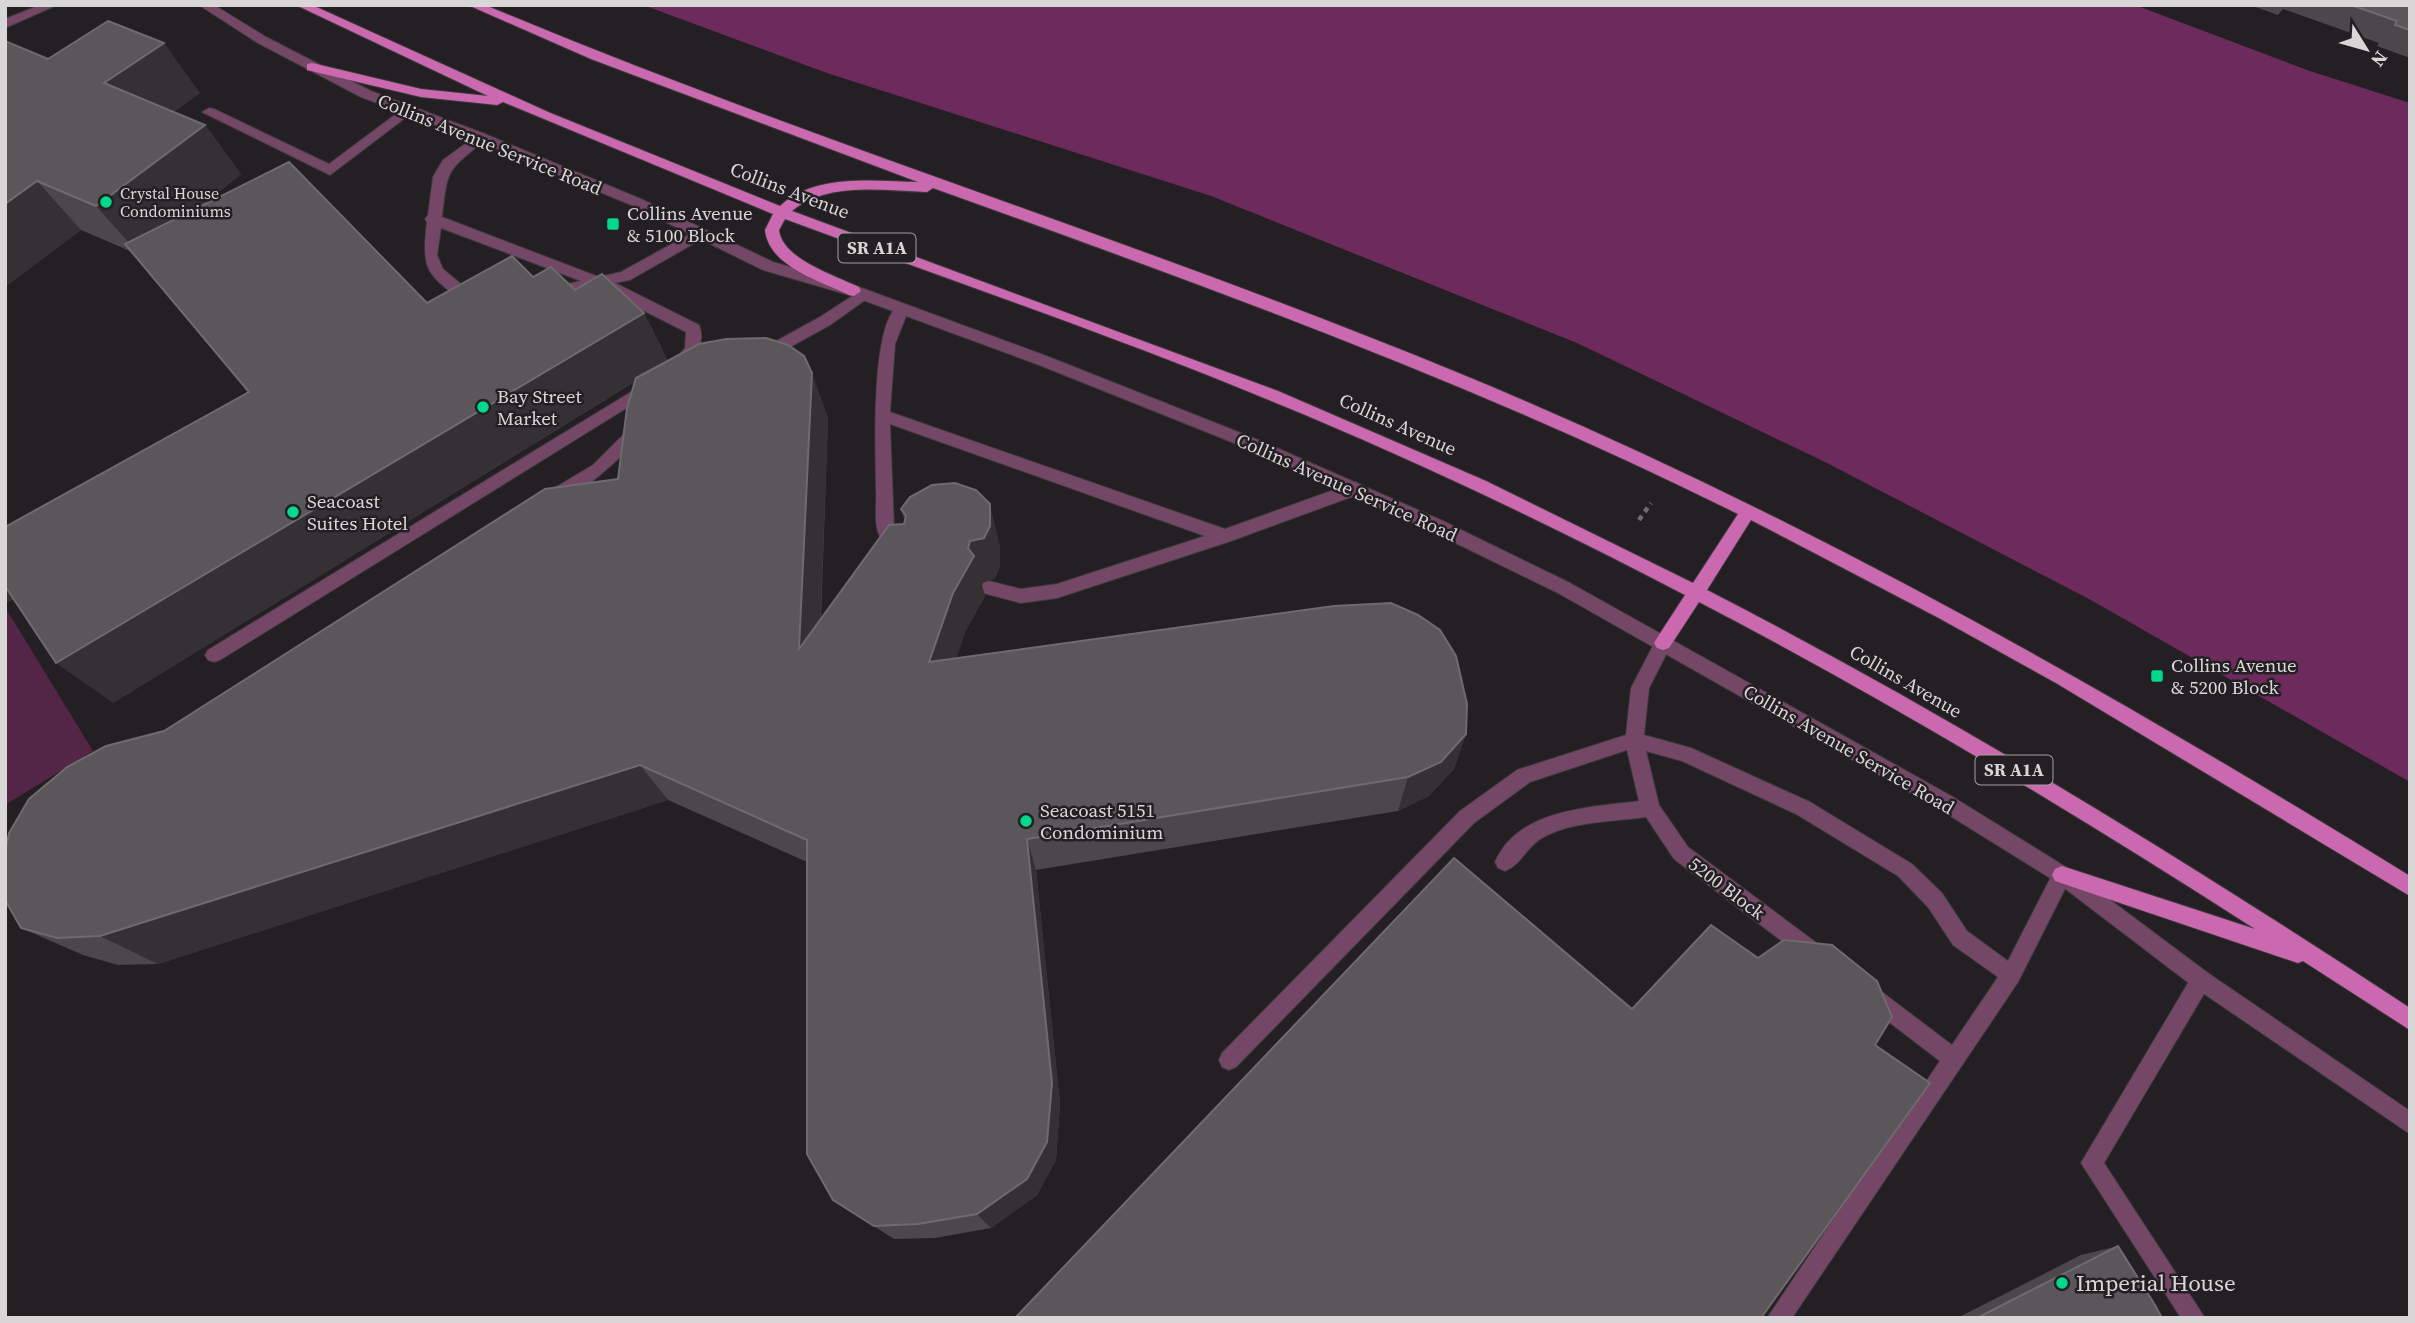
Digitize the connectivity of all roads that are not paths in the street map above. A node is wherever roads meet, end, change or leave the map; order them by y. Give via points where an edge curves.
1 (51, 5) edge
2 (205, 5) edge
3 (302, 5) edge
4 (474, 5) edge
5 (5, 24) edge
6 (312, 66) junction
7 (514, 103) junction
8 (408, 109) junction
9 (209, 112) dead end
10 (480, 137) junction
11 (941, 187) junction
12 (782, 212) junction
13 (432, 219) junction
14 (702, 233) junction
15 (599, 282) junction
16 (858, 292) junction
17 (538, 296) edge
18 (489, 307) edge
19 (902, 309) junction
20 (754, 360) edge
21 (882, 415) junction
22 (648, 419) edge
23 (1356, 488) junction
24 (542, 504) edge
25 (1748, 512) junction
26 (1225, 536) junction
27 (909, 559) edge
28 (989, 588) edge
29 (1696, 591) junction
30 (1663, 643) junction
31 (214, 655) dead end
32 (1634, 740) junction
33 (1650, 808) junction
34 (1505, 862) dead end
35 (2062, 875) junction
36 (2410, 887) edge
37 (2325, 962) junction
38 (1834, 969) edge
39 (2011, 975) junction
40 (2200, 981) junction
41 (1856, 985) edge
42 (2410, 1020) edge
43 (1229, 1060) dead end
44 (1955, 1060) junction
45 (2410, 1124) edge
46 (1778, 1318) edge
47 (2194, 1318) edge

1 - 5 street
2 - 6 street, Collins Avenue Service Road
3 - 7 main road, Collins Avenue / SR A1A
4 - 11 main road via 739,113
6 - 7 main road via 421,93
6 - 8 street, Collins Avenue Service Road
7 - 12 main road, Collins Avenue / SR A1A
8 - 9 street via 330,170
8 - 10 street, Collins Avenue Service Road
10 - 13 street via 448,163 440,177
10 - 14 street, Collins Avenue Service Road
11 - 12 main road via 833,188 804,196
11 - 25 main road via 1222,287 1454,377
12 - 16 main road via 773,223 778,247 790,258
12 - 29 main road, Collins Avenue / SR A1A via 1336,421
13 - 15 street
13 - 18 street via 430,255 437,272 478,306
14 - 15 street via 625,276
14 - 16 street, Collins Avenue Service Road via 768,266
15 - 17 street
15 - 31 street via 694,329 692,350 667,376
16 - 19 street, Collins Avenue Service Road
16 - 20 street via 825,321
19 - 21 street via 888,344
19 - 23 street, Collins Avenue Service Road via 1150,402
21 - 26 street
21 - 27 street via 886,531
22 - 24 street via 599,468
23 - 26 street
23 - 30 street, Collins Avenue Service Road via 1564,588
25 - 29 main road
25 - 36 main road via 2000,645
26 - 28 street via 1057,590 1021,596
29 - 30 main road
29 - 37 main road, Collins Avenue / SR A1A via 2094,817
30 - 32 street, 5200 Block via 1640,688
30 - 35 street, Collins Avenue Service Road via 1946,803
32 - 33 street, 5200 Block
32 - 39 street via 1685,754 1803,808 1894,863 1935,900 1959,938
32 - 43 street via 1524,776 1467,817
33 - 34 street via 1558,821 1532,834
33 - 38 street, 5200 Block via 1681,853
35 - 37 main road
35 - 39 street
35 - 40 street, Collins Avenue Service Road
37 - 42 main road, Collins Avenue / SR A1A
39 - 44 street
40 - 45 street, Collins Avenue Service Road
40 - 47 street via 2092,1163
41 - 44 street
44 - 46 street

